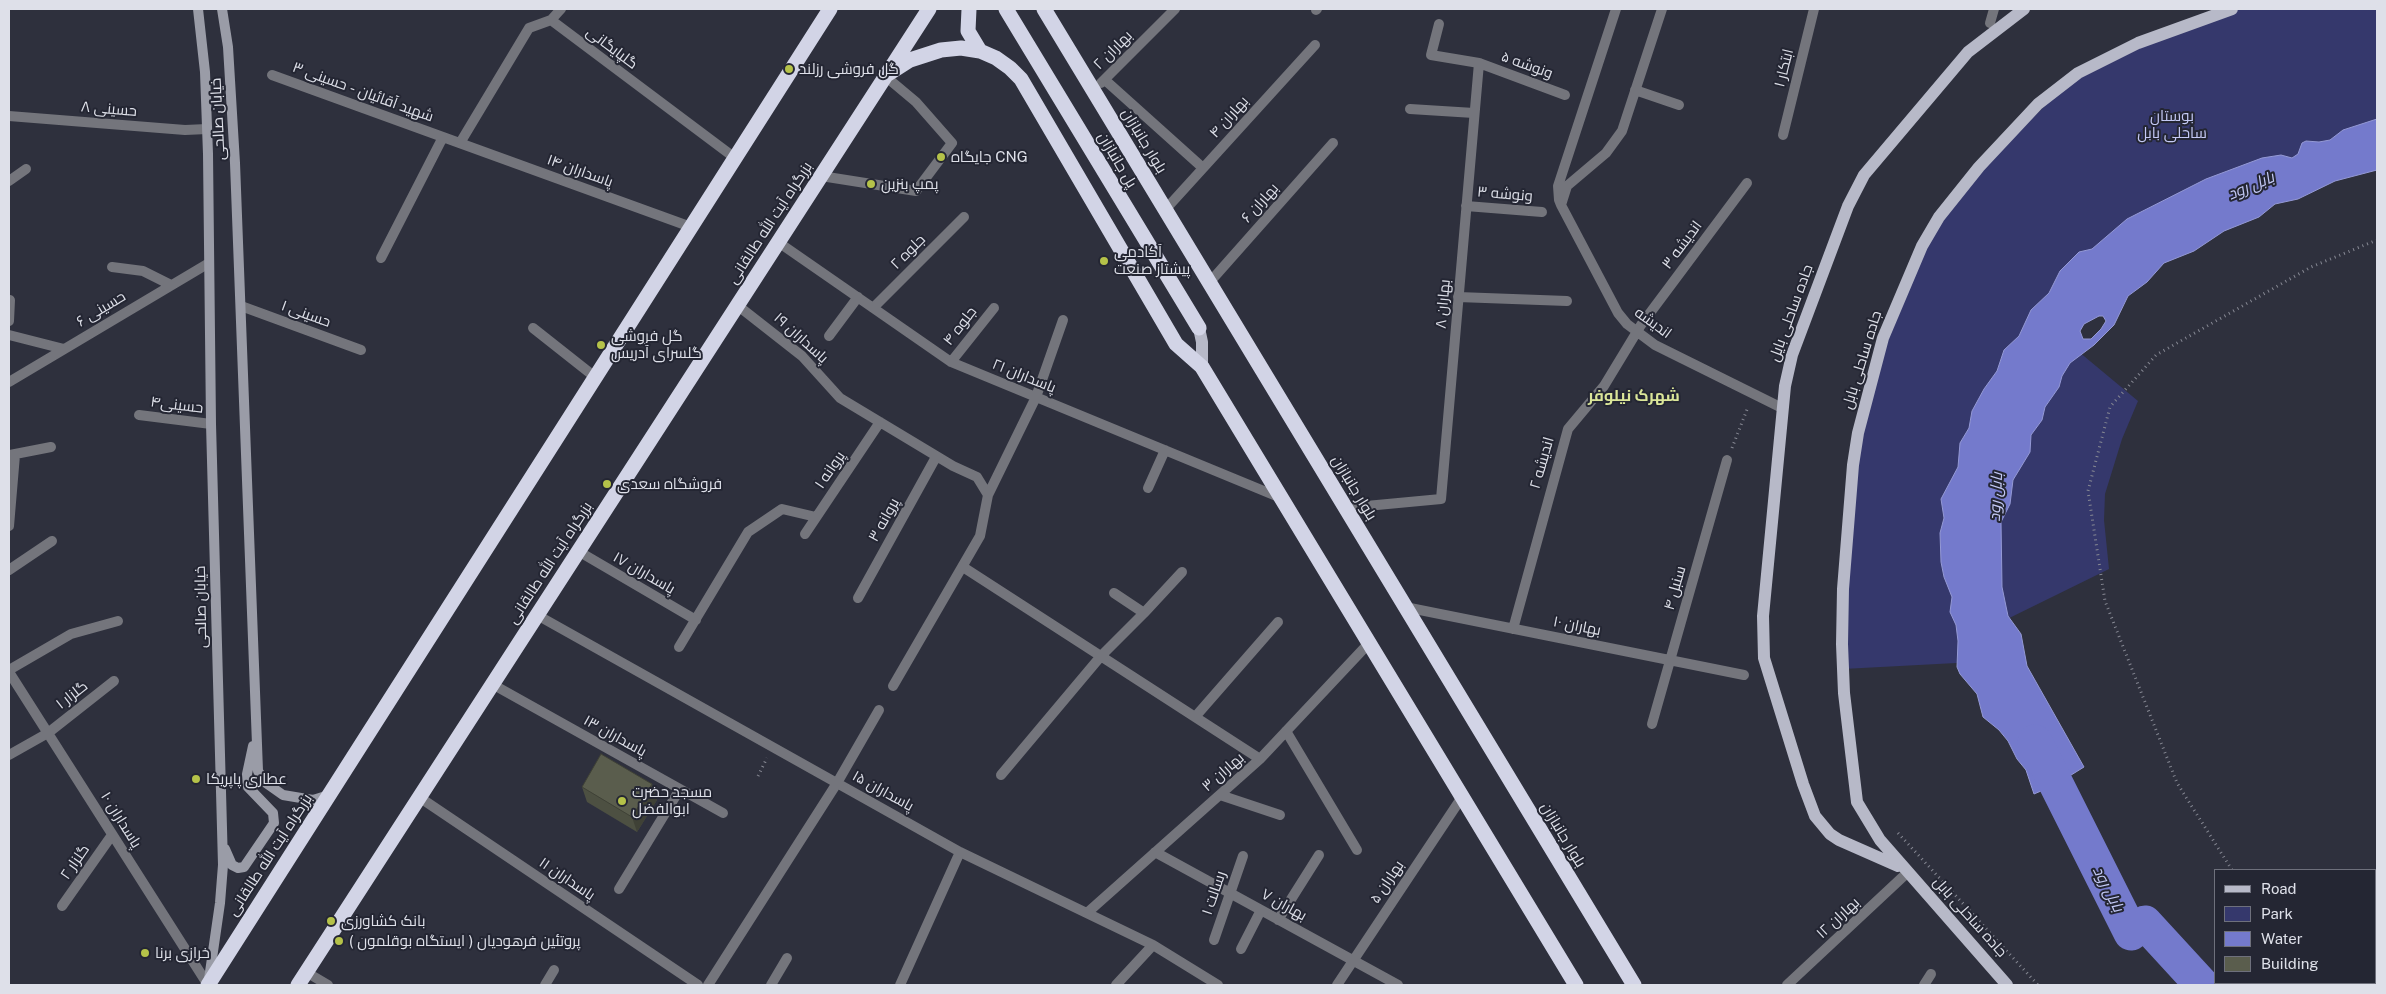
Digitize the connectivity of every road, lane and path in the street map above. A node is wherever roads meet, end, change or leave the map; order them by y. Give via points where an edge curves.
1 (198, 9) edge
2 (222, 9) edge
3 (561, 9) edge
4 (830, 9) edge
5 (929, 9) edge
6 (969, 9) edge
7 (1006, 9) edge
8 (1044, 9) edge
9 (1175, 9) edge
10 (1616, 9) edge
11 (1662, 9) edge
12 (1814, 9) edge
13 (1994, 9) edge
14 (2024, 9) edge
15 (2232, 9) edge
16 (551, 20) junction
17 (1990, 23) dead end
18 (1439, 24) dead end
19 (1315, 45) dead end
20 (980, 51) junction
21 (1479, 63) junction
22 (272, 75) dead end
23 (885, 76) junction
24 (1105, 80) junction
25 (1635, 90) junction
26 (1094, 91) junction
27 (1565, 95) dead end
28 (1679, 105) dead end
29 (1410, 109) dead end
30 (1474, 113) junction
31 (9, 116) edge
32 (207, 128) junction
33 (1783, 135) dead end
34 (443, 137) junction
35 (460, 143) junction
36 (1333, 143) dead end
37 (734, 158) junction
38 (1203, 168) junction
39 (26, 169) dead end
40 (821, 176) junction
41 (9, 180) edge
42 (1747, 183) dead end
43 (1561, 205) junction
44 (1466, 206) junction
45 (1165, 210) junction
46 (1542, 212) dead end
47 (964, 216) dead end
48 (208, 227) joint
49 (690, 227) junction
50 (2377, 240) edge
51 (778, 242) junction
52 (380, 258) dead end
53 (209, 263) junction
54 (112, 266) dead end
55 (1209, 282) junction
56 (171, 285) junction
57 (858, 297) junction
58 (1458, 297) junction
59 (10, 300) dead end
60 (1567, 300) dead end
61 (737, 305) junction
62 (241, 306) junction
63 (873, 308) junction
64 (994, 308) dead end
65 (1063, 320) dead end
66 (9, 321) edge
67 (533, 328) dead end
68 (1199, 328) joint
69 (1638, 328) junction
70 (9, 335) edge
71 (829, 336) dead end
72 (64, 349) junction
73 (361, 350) dead end
74 (951, 362) junction
75 (1202, 367) junction
76 (595, 378) junction
77 (9, 382) edge
78 (1036, 397) junction
79 (1750, 401) dead end
80 (1782, 408) junction
81 (138, 415) dead end
82 (880, 422) junction
83 (211, 424) junction
84 (51, 447) dead end
85 (1165, 450) junction
86 (12, 455) edge
87 (936, 457) junction
88 (1727, 460) joint
89 (1148, 488) dead end
90 (988, 496) junction
91 (1281, 498) junction
92 (1345, 508) junction
93 (816, 517) junction
94 (9, 526) edge
95 (805, 534) dead end
96 (52, 542) dead end
97 (578, 551) junction
98 (963, 567) junction
99 (9, 570) edge
100 (1182, 572) dead end
101 (1114, 593) dead end
102 (858, 598) dead end
103 (1405, 606) junction
104 (1144, 613) junction
105 (537, 615) junction
106 (696, 620) junction
107 (118, 621) dead end
108 (1278, 622) dead end
109 (1513, 629) junction
110 (1369, 643) junction
111 (679, 647) dead end
112 (1101, 656) junction
113 (1670, 660) junction
114 (9, 671) edge
115 (1744, 675) dead end
116 (114, 681) dead end
117 (492, 684) junction
118 (893, 686) dead end
119 (879, 710) dead end
120 (1195, 718) junction
121 (1652, 724) dead end
122 (256, 727) junction
123 (1286, 731) junction
124 (48, 733) junction
125 (9, 755) edge
126 (1260, 760) junction
127 (1001, 775) dead end
128 (837, 783) junction
129 (1802, 784) joint
130 (680, 789) junction
131 (329, 795) junction
132 (1220, 795) junction
133 (420, 797) junction
134 (1462, 797) junction
135 (723, 813) dead end
136 (1280, 815) dead end
137 (1891, 826) dead end
138 (112, 834) junction
139 (222, 839) junction
140 (1357, 850) dead end
141 (960, 852) junction
142 (1155, 852) junction
143 (1319, 855) dead end
144 (1243, 856) dead end
145 (2231, 869) edge
146 (1908, 872) junction
147 (619, 889) dead end
148 (1230, 893) junction
149 (62, 906) dead end
150 (1261, 910) junction
151 (1087, 913) junction
152 (1278, 920) junction
153 (1214, 940) dead end
154 (1153, 945) junction
155 (1241, 949) dead end
156 (787, 958) dead end
157 (1352, 960) junction
158 (554, 970) dead end
159 (306, 972) junction
160 (1931, 974) dead end
161 (208, 985) edge
162 (298, 985) edge
163 (328, 985) edge
164 (545, 985) edge
165 (698, 985) edge
166 (708, 985) edge
167 (771, 985) edge
168 (900, 985) edge
169 (1116, 985) edge
170 (1218, 985) edge
171 (1337, 985) edge
172 (1398, 985) edge
173 (1576, 985) edge
174 (1634, 985) edge
175 (1787, 985) edge
176 (1924, 985) edge
177 (2007, 985) edge
178 (2038, 985) edge

1 - 32 main road, خيابان صالحی
2 - 62 main road, خيابان صالحی via 228,48
3 - 16 street
4 - 37 highway, بزرگراه آیت الله طالقانی
5 - 23 highway, بزرگراه آیت الله طالقانی
6 - 20 highway via 968,31
7 - 68 highway, پل جانبازان
8 - 26 highway, بلوار جانبازان
9 - 24 street, بهاران ۲
10 - 43 street via 1562,175 1558,193
11 - 25 street
12 - 33 street, ابتکار ۱
13 - 17 street
14 - 80 main road, جاده ساحلی بایل via 1968,52 1856,187 1792,355
15 - 146 main road, جاده ساحلی بابل via 2138,43 2096,63 2038,104 1979,167 1939,217 1922,246 1883,338 1868,389 1853,465 1843,589 1844,693 1857,802 1873,830
16 - 35 street via 529,28
16 - 37 street, گلپایگانی
18 - 21 street via 1432,55
19 - 38 street, بهاران ۴
20 - 23 highway via 961,48 941,50 910,60
20 - 75 highway via 1002,62 1021,80 1176,344
21 - 27 street, ونوشه ۵
21 - 30 street, بهاران ۸
22 - 34 street, شهید آقائیان - حسینی ۳
23 - 40 highway, بزرگراه آیت الله طالقانی
23 - 40 street via 916,102 952,143 916,192
24 - 26 street, بهاران ۲
24 - 38 street
25 - 28 street
25 - 43 street via 1618,138 1606,153 1567,186
26 - 45 highway, بلوار جانبازان
29 - 30 street
30 - 44 street, بهاران ۸
31 - 32 street, حسینی ۸ via 185,130
32 - 48 main road, خيابان صالحی
34 - 35 street, شهید آقائیان - حسینی ۳
34 - 52 street
35 - 49 street, پاسداران ۱۴
36 - 55 street, بهاران ۶
37 - 49 highway, بزرگراه آیت الله طالقانی
38 - 45 street, بهاران ۴
39 - 41 street
40 - 51 highway, بزرگراه آیت الله طالقانی
42 - 69 street, اندیشه ۳
43 - 69 street, اندیشه via 1618,314
44 - 46 street, ونوشه ۳
44 - 58 street, بهاران ۸
45 - 55 highway, بلوار جانبازان
47 - 63 street, جلوه ۲
48 - 53 main road, خیابان صالحی
49 - 76 highway, بزرگراه آیت الله طالقانی
50 - 145 path via 2311,267 2156,355 2110,407 2088,491 2105,601 2176,783
51 - 57 street, پاسداران ۲۱
51 - 61 highway, بزرگراه آیت الله طالقانی
53 - 56 street, حسینی ۶
53 - 83 main road, خیابان صالحی
54 - 56 street via 143,271
55 - 92 highway, بلوار جانبازان
56 - 72 street, حسینی ۶
57 - 63 street, پاسداران ۲۱
57 - 71 street
58 - 60 street
58 - 92 street, بهاران ۸ via 1441,499
59 - 66 street
61 - 82 street, پاسداران ۱۹ via 802,356 840,398
61 - 97 highway, بزرگراه آیت الله طالقانی
62 - 73 street, حسینی ۱
62 - 122 main road
63 - 74 street, پاسداران ۲۱
64 - 74 street, جلوه ۴
65 - 78 street
67 - 76 street
68 - 75 main road
69 - 80 street, اندیشه via 1655,345
69 - 109 street, اندیشه ۲ via 1604,386 1568,429
70 - 72 street
72 - 77 street, حسینی ۶
74 - 78 street, پاسداران ۲۱
75 - 91 highway
76 - 131 highway, بزرگراه آیت الله طالقانی
78 - 85 street, پاسداران ۲۱
78 - 90 street
79 - 88 path
80 - 129 main road, جاده ساحلی بایل via 1762,640 1764,658
81 - 83 street, حسینی۴
82 - 87 street, پاسداران ۱۹
82 - 93 street, پروانه ۱
83 - 139 main road, خیابان صالحی
84 - 86 street
85 - 89 street
85 - 91 street, پاسداران ۲۱
86 - 94 street
87 - 90 street, پاسداران ۱۹ via 976,478
87 - 102 street, پروانه ۳
88 - 113 street, سنبل ۴
90 - 98 street via 980,536
91 - 110 highway
92 - 103 highway, بلوار جانبازان
93 - 95 street, پروانه ۱
93 - 106 street via 782,509 748,532
96 - 99 street
97 - 105 highway, بزرگراه آیت الله طالقانی
97 - 106 street, پاسداران ۱۷
98 - 112 street
98 - 118 street
100 - 104 street
101 - 104 street
103 - 109 street, بهاران ۱۰
103 - 174 highway, بلوار جانبازان
104 - 112 street
105 - 117 highway, بزرگراه آیت الله طالقانی
105 - 128 street, پاسداران ۱۵
106 - 111 street
107 - 114 street via 71,634
108 - 120 street
109 - 113 street, بهاران ۱۰
110 - 123 street, بهاران ۳
110 - 134 highway
112 - 120 street
112 - 127 street
113 - 115 street, بهاران ۱۰
113 - 121 street, سنبل ۴
114 - 124 street, پاسداران ١٠
116 - 124 street, گلزار ۱
117 - 130 street, پاسداران ۱۳
117 - 133 highway, بزرگراه آیت الله طالقانی
119 - 128 street
120 - 126 street
122 - 131 main road via 258,771 266,783 292,798 313,800
122 - 139 main road via 248,787 273,813 274,823 241,868 229,862
123 - 126 street, بهاران ۳
123 - 140 street
124 - 125 street, گلزار ۱
124 - 138 street, پاسداران ١٠
126 - 132 street, بهاران ۳
128 - 141 street, پاسداران ۱۵
128 - 166 street
129 - 146 main road, جاده ساحلی بابل via 1815,816 1830,834
130 - 135 street, پاسداران ۱۳
130 - 147 street
131 - 161 highway, بزرگراه آیت الله طالقانی
132 - 136 street
132 - 142 street, بهاران ۳
133 - 159 highway, بزرگراه آیت الله طالقانی
133 - 165 street, پاسداران ١١
134 - 157 street, بهاران ۵
134 - 173 highway
137 - 178 path
138 - 149 street, گلزار ۲
138 - 161 street, پاسداران ١٠
139 - 161 main road, خیابان صالحی via 220,903
141 - 151 street, پاسداران ۱۵
141 - 168 street
142 - 148 street, بهاران ۷
142 - 151 street, بهاران ۳
143 - 152 street
144 - 148 street, رسالت ۱
146 - 175 street, بهاران ۱۲
146 - 177 main road, جاده ساحلی بابل
148 - 150 street, بهاران ۷
148 - 153 street, رسالت ۱
150 - 152 street, بهاران ۷
150 - 155 street
151 - 154 street, پاسداران ۱۵
152 - 157 street, بهاران ۷
154 - 169 street
154 - 170 street, پاسداران ۱۵
156 - 167 street
157 - 171 street, بهاران ۵
157 - 172 street, بهاران ۷
158 - 164 street
159 - 162 highway, بزرگراه آیت الله طالقانی
159 - 163 street
160 - 176 street

